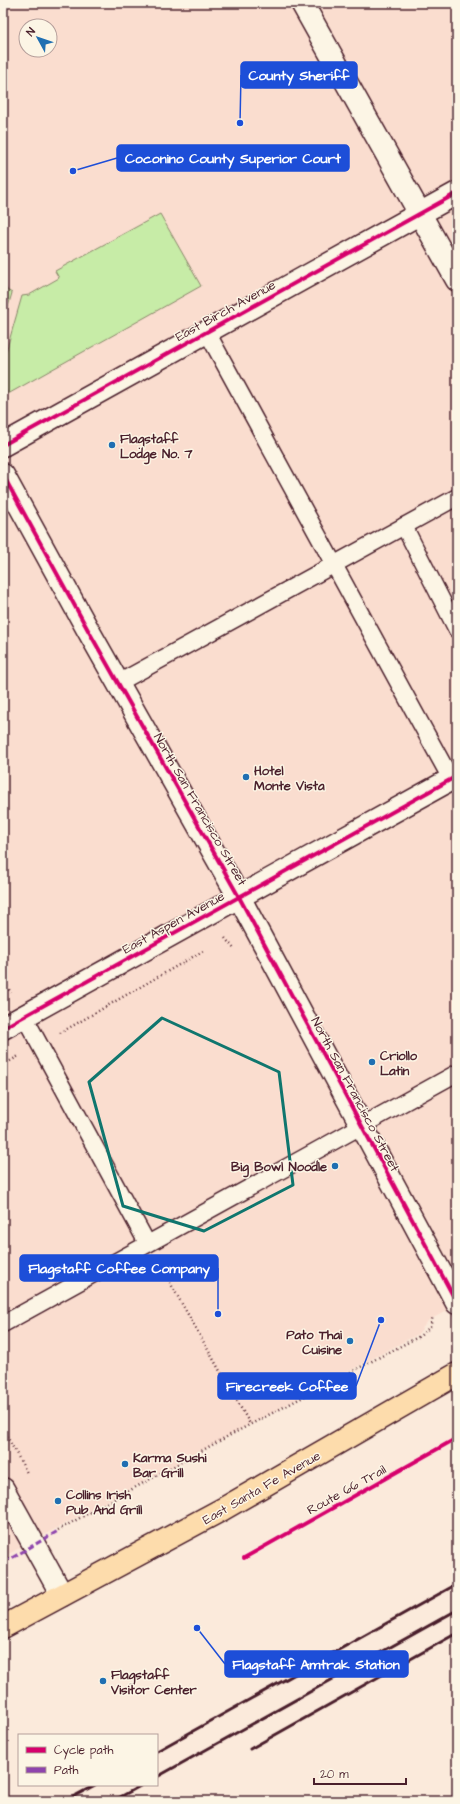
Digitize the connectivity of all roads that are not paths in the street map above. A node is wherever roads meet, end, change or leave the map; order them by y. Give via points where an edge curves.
1 (302, 3) edge
2 (457, 193) edge
3 (420, 214) junction
4 (457, 280) edge
5 (207, 332) junction
6 (3, 445) edge
7 (3, 475) edge
8 (457, 497) edge
9 (404, 526) junction
10 (333, 565) junction
11 (457, 630) edge
12 (118, 683) junction
13 (454, 777) edge
14 (239, 897) junction
15 (24, 1016) junction
16 (3, 1028) edge
17 (457, 1073) edge
18 (362, 1127) junction
19 (147, 1243) junction
20 (457, 1303) edge
21 (3, 1324) edge
22 (457, 1374) edge
23 (3, 1489) edge
24 (62, 1595) junction
25 (3, 1627) edge

1 - 3 street
2 - 3 street, East Birch Avenue
3 - 4 street
3 - 5 street, East Birch Avenue
5 - 6 street, East Birch Avenue
5 - 10 lane
7 - 12 street, North San Francisco Street
8 - 9 lane
9 - 10 lane
9 - 11 lane
10 - 12 lane
10 - 13 lane
12 - 14 street, North San Francisco Street
13 - 14 street, East Aspen Avenue
14 - 15 street, East Aspen Avenue
14 - 18 street, North San Francisco Street
15 - 16 street, East Aspen Avenue
15 - 19 lane
17 - 18 lane
18 - 19 lane
18 - 20 street, North San Francisco Street
19 - 21 lane
22 - 24 main road, East Santa Fe Avenue via 223,1509
23 - 24 street
24 - 25 main road, East Santa Fe Avenue

